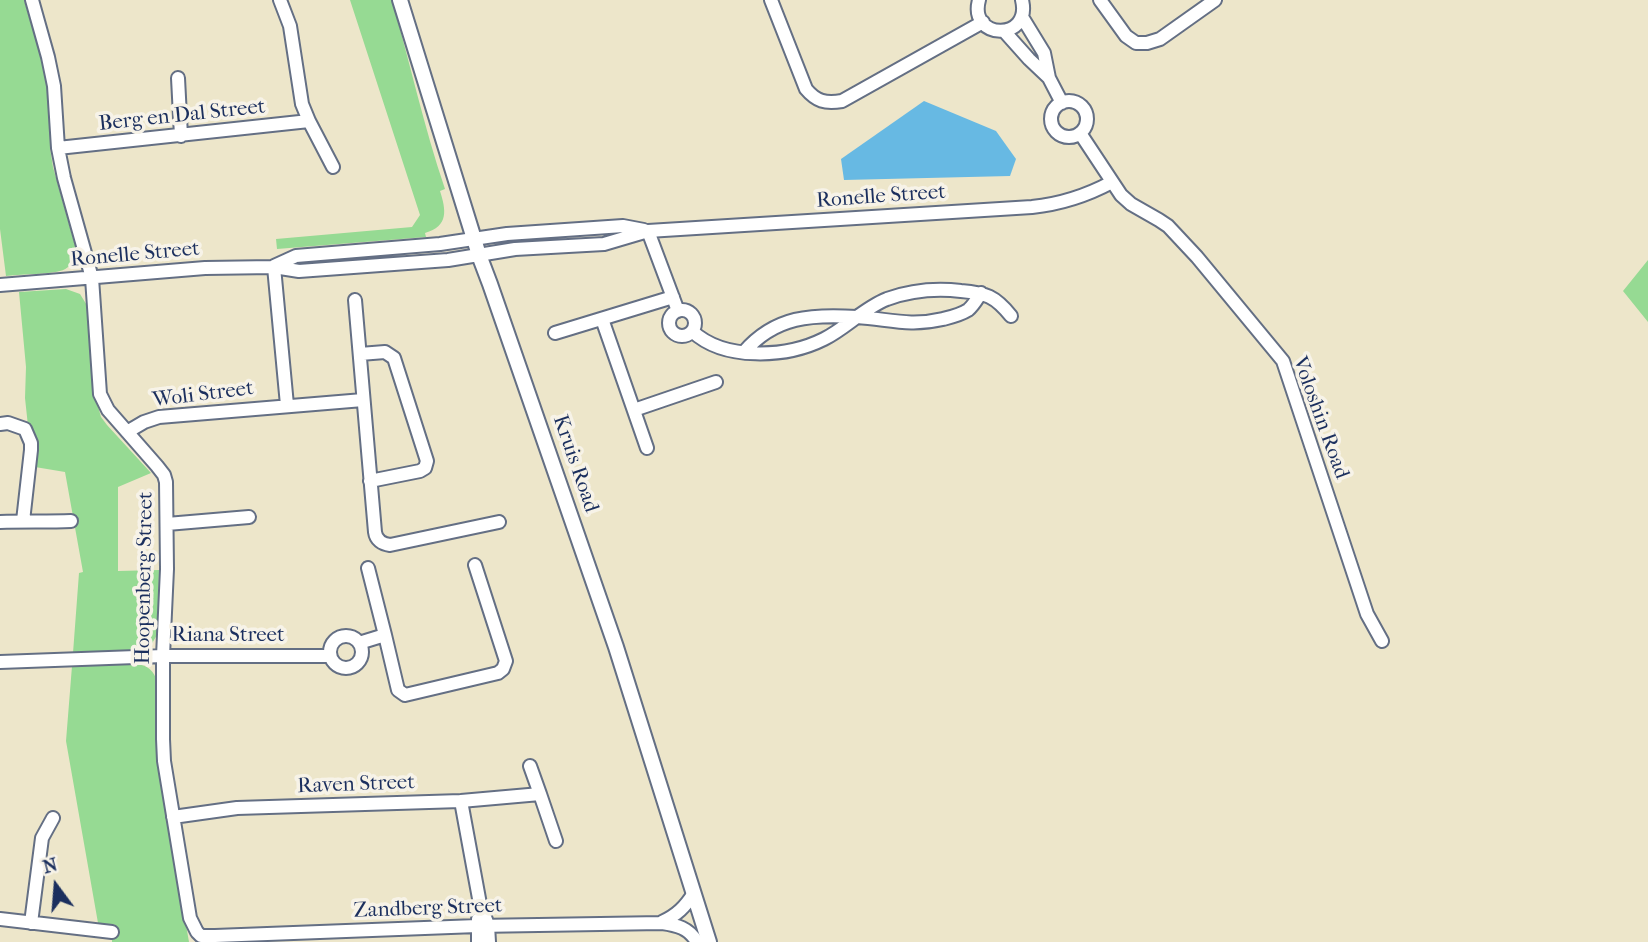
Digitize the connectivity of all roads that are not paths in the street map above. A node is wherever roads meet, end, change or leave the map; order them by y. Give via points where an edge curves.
1 (32, 0) edge
2 (280, 0) edge
3 (400, 0) edge
4 (771, 0) edge
5 (979, 0) edge
6 (1022, 0) edge
7 (1100, 0) edge
8 (1215, 0) edge
9 (1022, 17) junction
10 (983, 22) junction
11 (1004, 31) junction
12 (178, 78) dead end
13 (1049, 78) junction
14 (1062, 103) junction
15 (309, 121) junction
16 (1080, 133) junction
17 (181, 136) junction
18 (58, 148) junction
19 (333, 167) dead end
20 (1112, 182) junction
21 (648, 231) junction
22 (474, 239) junction
23 (479, 255) junction
24 (274, 267) junction
25 (92, 278) junction
26 (0, 285) edge
27 (981, 293) junction
28 (673, 297) junction
29 (355, 300) dead end
30 (678, 311) junction
31 (1011, 316) dead end
32 (857, 317) junction
33 (602, 319) junction
34 (692, 331) junction
35 (555, 333) dead end
36 (744, 352) junction
37 (359, 354) junction
38 (716, 382) dead end
39 (363, 400) junction
40 (287, 405) junction
41 (634, 410) junction
42 (0, 424) edge
43 (127, 432) junction
44 (647, 448) dead end
45 (370, 481) junction
46 (249, 517) dead end
47 (23, 521) junction
48 (71, 521) dead end
49 (0, 522) edge
50 (499, 522) dead end
51 (167, 524) junction
52 (475, 565) dead end
53 (368, 568) dead end
54 (385, 635) junction
55 (1382, 641) dead end
56 (359, 643) junction
57 (163, 656) junction
58 (330, 656) junction
59 (0, 662) edge
60 (530, 766) dead end
61 (540, 794) junction
62 (461, 801) junction
63 (173, 817) junction
64 (53, 818) dead end
65 (556, 841) dead end
66 (694, 893) junction
67 (0, 919) edge
68 (31, 923) junction
69 (662, 923) junction
70 (483, 925) junction
71 (112, 932) dead end
72 (197, 932) joint
73 (478, 942) edge
74 (489, 942) edge
75 (697, 942) edge
76 (709, 942) edge

1 - 18 street, Hoopenberg Street via 54,86
2 - 15 street via 290,26 298,89
3 - 22 street, Kruis Road
4 - 10 street via 806,89 820,102 842,101
5 - 10 street
6 - 9 street
7 - 8 street via 1126,36 1147,43 1160,39
9 - 11 street
9 - 13 street via 1044,53
10 - 11 street via 992,30
11 - 13 street
12 - 17 street
13 - 14 street
14 - 16 street via 1076,103 1085,111 1087,122
14 - 16 street via 1052,115 1053,126 1065,136
15 - 17 street, Berg en Dal Street
15 - 19 street
16 - 20 street, Voloshin Road
17 - 18 street, Berg en Dal Street
18 - 25 street, Hoopenberg Street
20 - 21 street, Ronelle Street via 1078,198 1032,207
20 - 55 street, Voloshin Road via 1131,204 1168,226 1283,361 1367,614
21 - 22 street, Ronelle Street via 623,226
21 - 23 street, Ronelle Street via 604,244
21 - 28 street
22 - 23 street, Kruis Road
22 - 24 street, Ronelle Street via 296,256
23 - 24 street, Ronelle Street via 299,271
23 - 66 street, Kruis Road via 616,648
24 - 25 street, Ronelle Street
24 - 40 street, Woli Street
25 - 26 street, Ronelle Street
25 - 43 street, Hoopenberg Street via 100,394
27 - 31 street via 1000,302
27 - 32 street via 917,291 874,305
27 - 32 street via 964,313 932,322
28 - 30 street
28 - 33 street
29 - 37 street
30 - 34 street via 693,316
30 - 34 street via 671,316 670,329 680,336
32 - 36 street via 803,347
32 - 36 street via 788,321 762,334
33 - 35 street
33 - 41 street
34 - 36 street via 725,350
37 - 39 street
37 - 45 street via 386,352 394,358 427,461 423,470
38 - 41 street
39 - 40 street, Woli Street
39 - 45 street
40 - 43 street, Woli Street via 159,417
41 - 44 street
42 - 47 street via 25,429 31,443
43 - 51 street, Hoopenberg Street via 164,475
45 - 50 street via 375,536 383,544
46 - 51 street
47 - 48 street
47 - 49 street
51 - 57 street, Hoopenberg Street
52 - 54 street via 506,661 498,673 405,695 398,690
53 - 54 street
54 - 56 street
56 - 58 street via 350,636 339,637 331,645
56 - 58 street via 360,659 352,666 336,665
57 - 58 street, Riana Street
57 - 59 street, Riana Street
57 - 63 street, Hoopenberg Street via 164,761
60 - 61 street
61 - 62 street, Raven Street
61 - 65 street
62 - 63 street, Raven Street via 237,808
62 - 70 street
63 - 72 street, Hoopenberg Street via 190,918
64 - 68 street via 42,838
66 - 69 street via 684,909
66 - 76 street, Kruis Road
67 - 68 street
68 - 71 street
69 - 70 street, Zandberg Street
69 - 75 street, Zandberg Street via 683,928
70 - 72 street, Zandberg Street via 215,936
70 - 73 street
70 - 74 street

